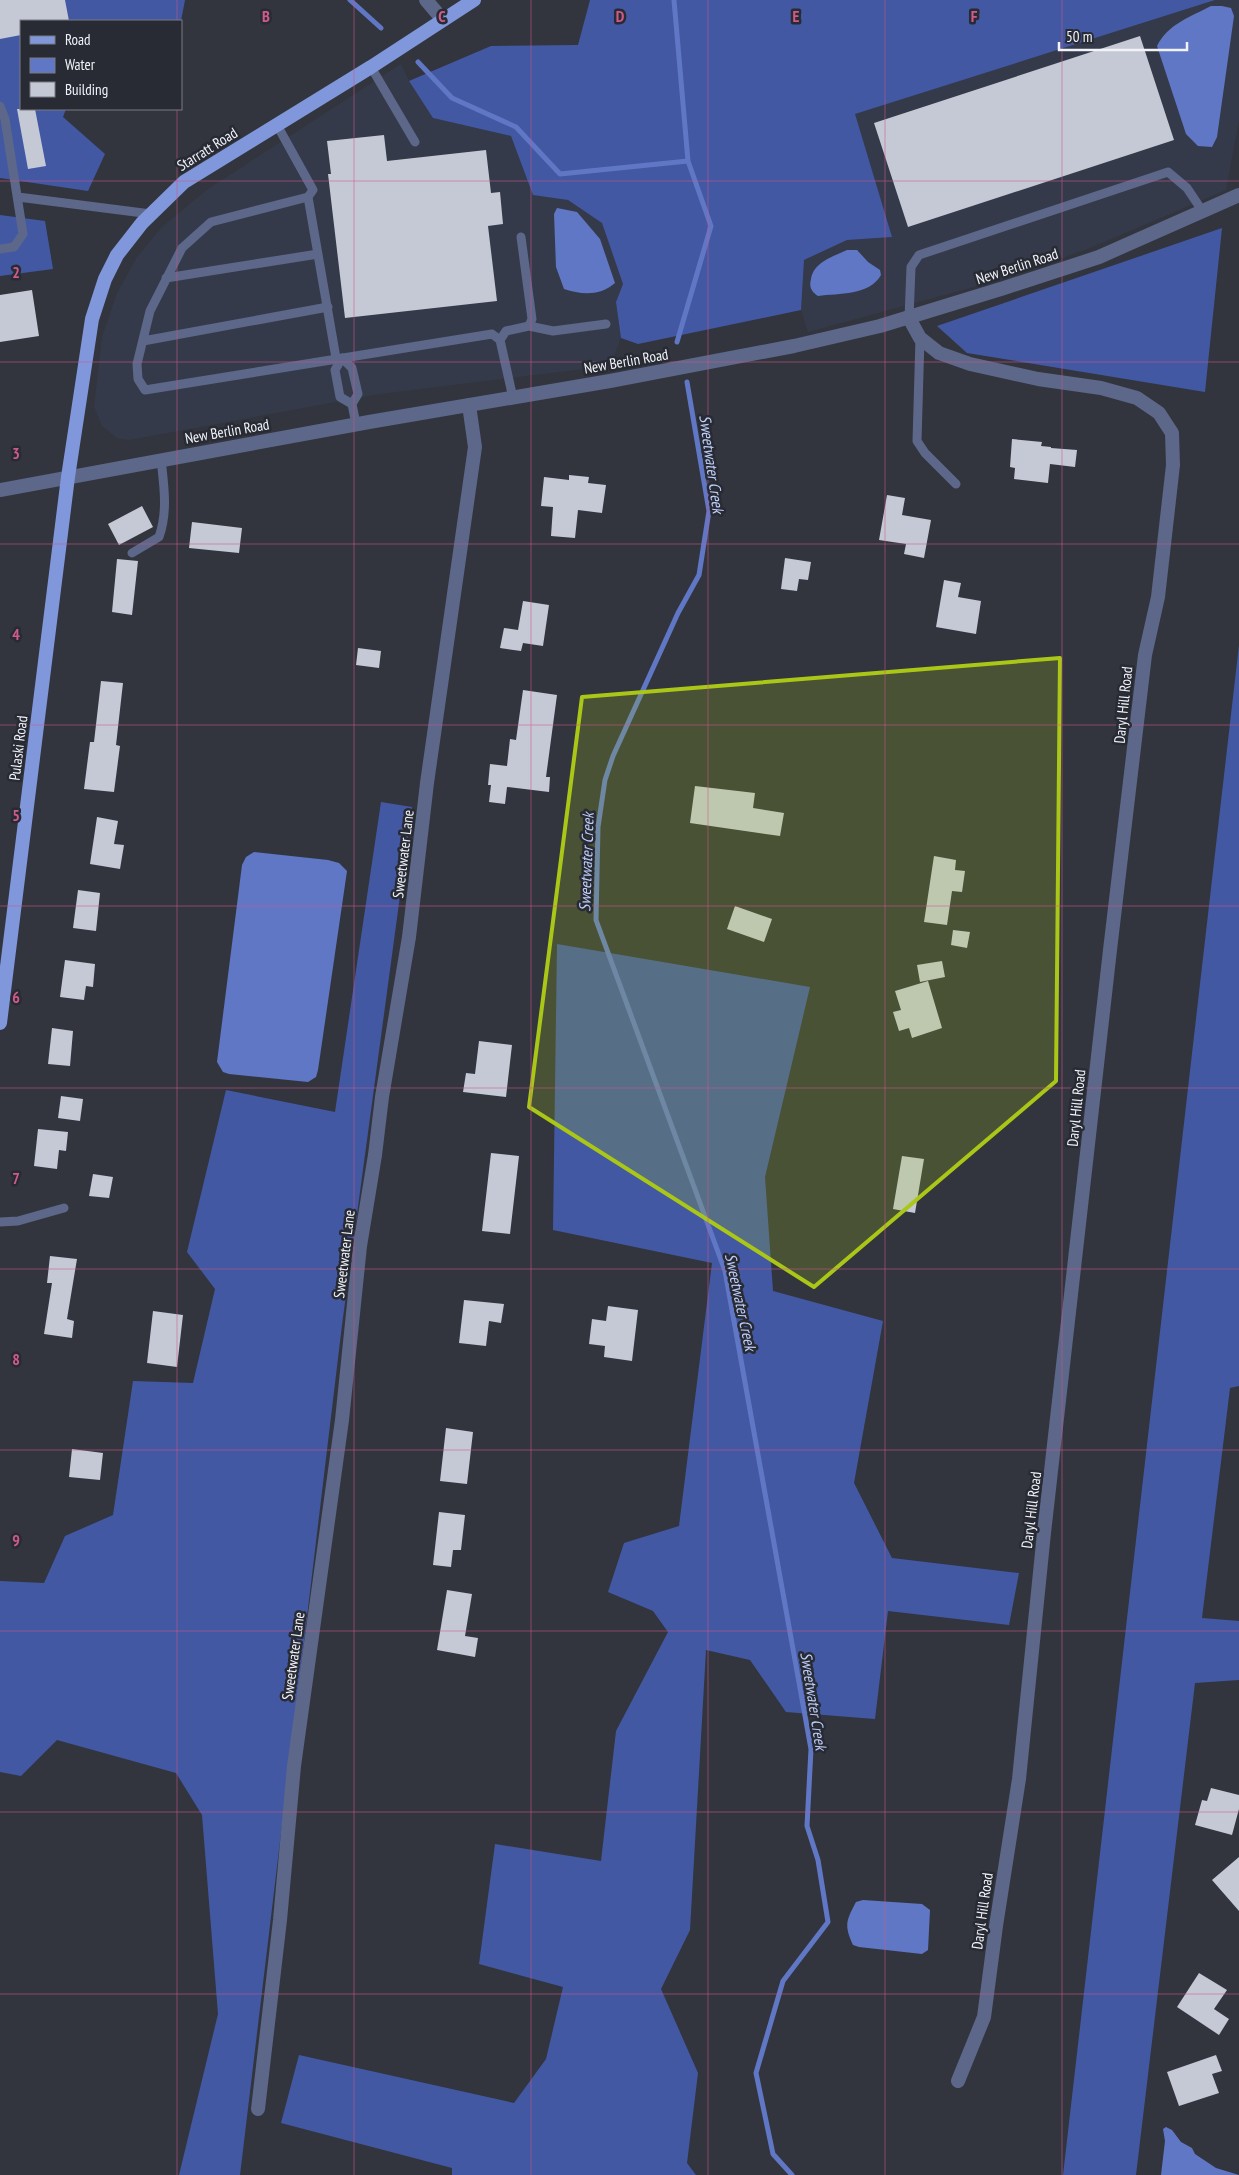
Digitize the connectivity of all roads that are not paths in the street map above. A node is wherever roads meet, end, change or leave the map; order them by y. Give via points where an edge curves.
1 (426, 0) edge
2 (474, 0) edge
3 (443, 20) junction
4 (371, 67) junction
5 (0, 106) edge
6 (277, 125) junction
7 (415, 142) dead end
8 (1239, 195) edge
9 (18, 197) junction
10 (308, 197) junction
11 (1202, 212) junction
12 (151, 214) junction
13 (521, 237) dead end
14 (0, 249) edge
15 (318, 254) junction
16 (166, 278) junction
17 (328, 307) junction
18 (909, 318) junction
19 (606, 324) dead end
20 (529, 326) junction
21 (920, 338) junction
22 (500, 340) junction
23 (143, 341) junction
24 (339, 358) junction
25 (513, 398) junction
26 (352, 404) junction
27 (469, 405) junction
28 (356, 424) junction
29 (161, 459) junction
30 (68, 477) junction
31 (956, 484) dead end
32 (0, 490) edge
33 (132, 553) dead end
34 (0, 1022) edge
35 (64, 1208) dead end
36 (0, 1222) edge
37 (958, 2081) dead end
38 (258, 2109) dead end

1 - 3 street
2 - 3 main road, Starratt Road
3 - 4 main road, Starratt Road
4 - 6 main road, Starratt Road
4 - 7 lane
5 - 9 lane
6 - 10 lane via 313,190
6 - 12 main road, Starratt Road via 184,182
8 - 11 street, New Berlin Road
9 - 12 lane
9 - 14 lane via 24,234 14,246
10 - 15 lane
10 - 16 lane via 211,222 182,248
11 - 18 street, New Berlin Road via 1099,256
11 - 18 lane via 1187,188 1168,172 919,255 911,266
12 - 30 main road, Starratt Road via 117,255 105,279 92,320
13 - 20 lane via 532,319
15 - 16 lane
15 - 17 lane
16 - 23 lane via 150,311
17 - 23 lane
17 - 24 lane
18 - 21 street, Daryl Hill Road
18 - 25 street, New Berlin Road via 794,346
19 - 20 lane via 553,331
20 - 22 lane via 506,330
21 - 31 lane via 917,441 925,454
21 - 37 street, Daryl Hill Road via 939,353 970,364 1138,398 1159,413 1172,433 1173,466 1158,598 1145,655 1111,944 1019,1780 984,2017
22 - 24 lane via 492,334
22 - 25 lane
23 - 24 lane via 137,371 145,390
24 - 26 lane via 335,370 340,397
24 - 26 lane via 352,368 358,394
25 - 27 street, New Berlin Road
26 - 28 lane
27 - 28 street, New Berlin Road
27 - 38 street, Sweetwater Lane via 475,447 427,783 409,937 360,1246 342,1420 294,1766
28 - 29 street, New Berlin Road
29 - 30 street, New Berlin Road
29 - 33 lane via 164,522 159,537
30 - 32 street, New Berlin Road
30 - 34 main road, Pulaski Road
35 - 36 lane via 18,1221

